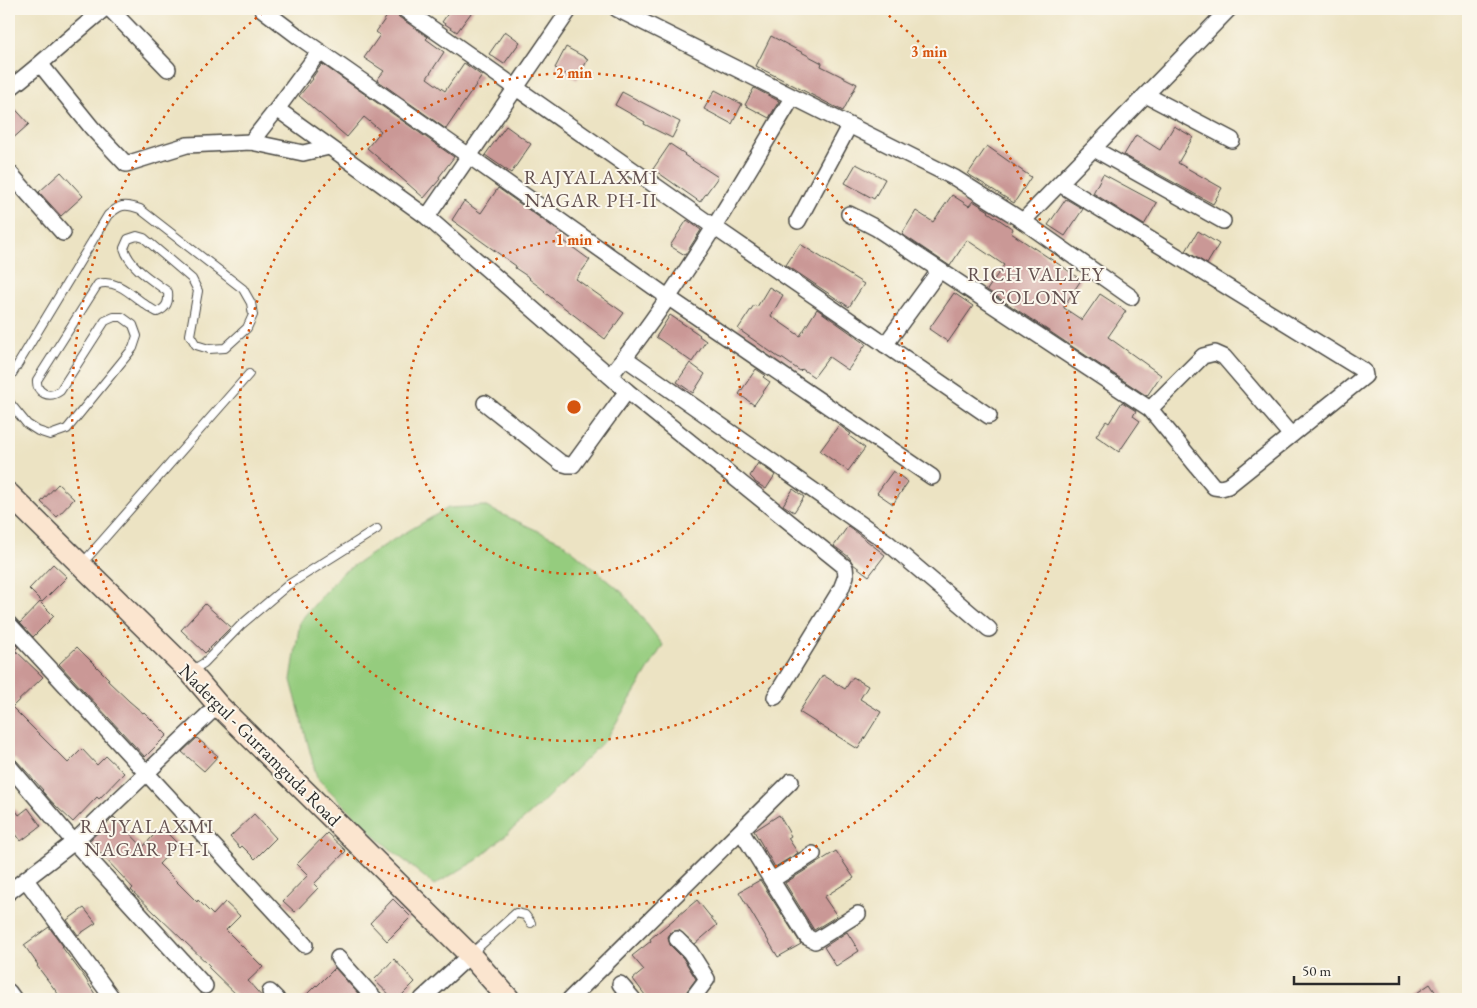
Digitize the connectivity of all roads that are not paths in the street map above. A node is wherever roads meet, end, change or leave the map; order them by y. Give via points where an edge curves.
1 (104, 9) edge
2 (110, 9) edge
3 (262, 9) edge
4 (404, 9) edge
5 (570, 9) edge
6 (617, 9) edge
7 (1229, 9) edge
8 (319, 52) junction
9 (41, 64) junction
10 (168, 69) dead end
11 (516, 87) junction
12 (9, 89) edge
13 (1146, 96) junction
14 (792, 98) junction
15 (277, 109) junction
16 (849, 126) junction
17 (1232, 140) dead end
18 (251, 142) junction
19 (329, 147) junction
20 (1094, 149) junction
21 (469, 156) junction
22 (12, 180) edge
23 (1060, 184) junction
24 (849, 214) dead end
25 (427, 217) junction
26 (798, 221) dead end
27 (1023, 221) junction
28 (1223, 221) dead end
29 (714, 227) junction
30 (63, 233) dead end
31 (939, 271) junction
32 (1131, 297) dead end
33 (669, 298) junction
34 (885, 345) junction
35 (624, 358) junction
36 (249, 374) dead end
37 (610, 376) junction
38 (9, 379) edge
39 (627, 391) junction
40 (9, 402) edge
41 (485, 403) dead end
42 (1150, 410) junction
43 (989, 416) dead end
44 (1290, 434) junction
45 (932, 477) dead end
46 (9, 494) edge
47 (377, 528) dead end
48 (80, 566) junction
49 (9, 624) edge
50 (989, 629) dead end
51 (190, 672) junction
52 (775, 696) dead end
53 (218, 705) junction
54 (147, 773) junction
55 (12, 775) edge
56 (791, 780) dead end
57 (741, 832) junction
58 (74, 842) junction
59 (813, 854) dead end
60 (26, 880) junction
61 (772, 880) junction
62 (9, 892) edge
63 (858, 914) dead end
64 (532, 923) dead end
65 (677, 939) dead end
66 (305, 945) dead end
67 (470, 955) junction
68 (338, 958) dead end
69 (620, 984) dead end
70 (205, 986) dead end
71 (9, 992) edge
72 (14, 999) edge
73 (113, 999) edge
74 (375, 999) edge
75 (422, 999) edge
76 (509, 999) edge
77 (570, 999) edge
78 (633, 999) edge
79 (692, 999) edge

1 - 9 street
2 - 10 street
3 - 8 street
4 - 11 street
5 - 11 street
6 - 14 street
7 - 13 street
8 - 15 street
8 - 21 street
9 - 12 street
9 - 18 street via 92,128 126,164 187,145
11 - 21 street
11 - 29 street
13 - 17 street
13 - 20 street
14 - 16 street
14 - 29 street
15 - 18 street
15 - 19 street
16 - 26 street
16 - 27 street via 955,178
18 - 19 street via 303,153
19 - 25 street
20 - 23 street
20 - 28 street
21 - 25 street
21 - 33 street
22 - 30 street
23 - 27 street
23 - 44 street via 1364,371 1365,376
24 - 31 street via 876,228
25 - 37 street
27 - 32 street
29 - 33 street
29 - 34 street
31 - 34 street
31 - 42 street
33 - 35 street
33 - 45 street
34 - 43 street
35 - 37 street
35 - 50 street via 888,544
36 - 48 lane
37 - 39 street
38 - 40 lane via 108,215 118,207 129,205 140,209 243,290 251,303 253,315 247,328 225,348 209,349 196,345 190,335 198,291 192,279 144,238 128,239 124,248 127,258 168,292 168,304 157,312 116,284 98,284 36,380 38,389 48,395 60,391 105,322 114,316 122,317 133,325 137,336 134,348 67,429 50,435 38,431 27,424
39 - 41 street via 573,465 561,463
39 - 52 street via 845,568 846,576 840,589
42 - 44 street via 1214,487 1228,486
42 - 44 street via 1203,356 1215,354 1224,357
46 - 48 main road, Nadergul - Gurramguda Road
47 - 51 lane via 288,585 241,625 204,664
48 - 51 main road, Nadergul - Gurramguda Road
49 - 54 street
51 - 53 main road, Nadergul - Gurramguda Road
53 - 54 street
53 - 67 main road, Nadergul - Gurramguda Road
54 - 58 street
54 - 66 street
55 - 58 street
56 - 57 street
57 - 61 street
57 - 77 street
58 - 60 street
58 - 70 street
59 - 61 street
60 - 62 street
60 - 73 street
61 - 63 street via 807,937 815,941
64 - 67 lane via 525,915 516,913
65 - 79 street via 690,952 706,979
67 - 75 street
67 - 76 main road, Nadergul - Gurramguda Road
68 - 74 street
69 - 78 street
71 - 72 street

